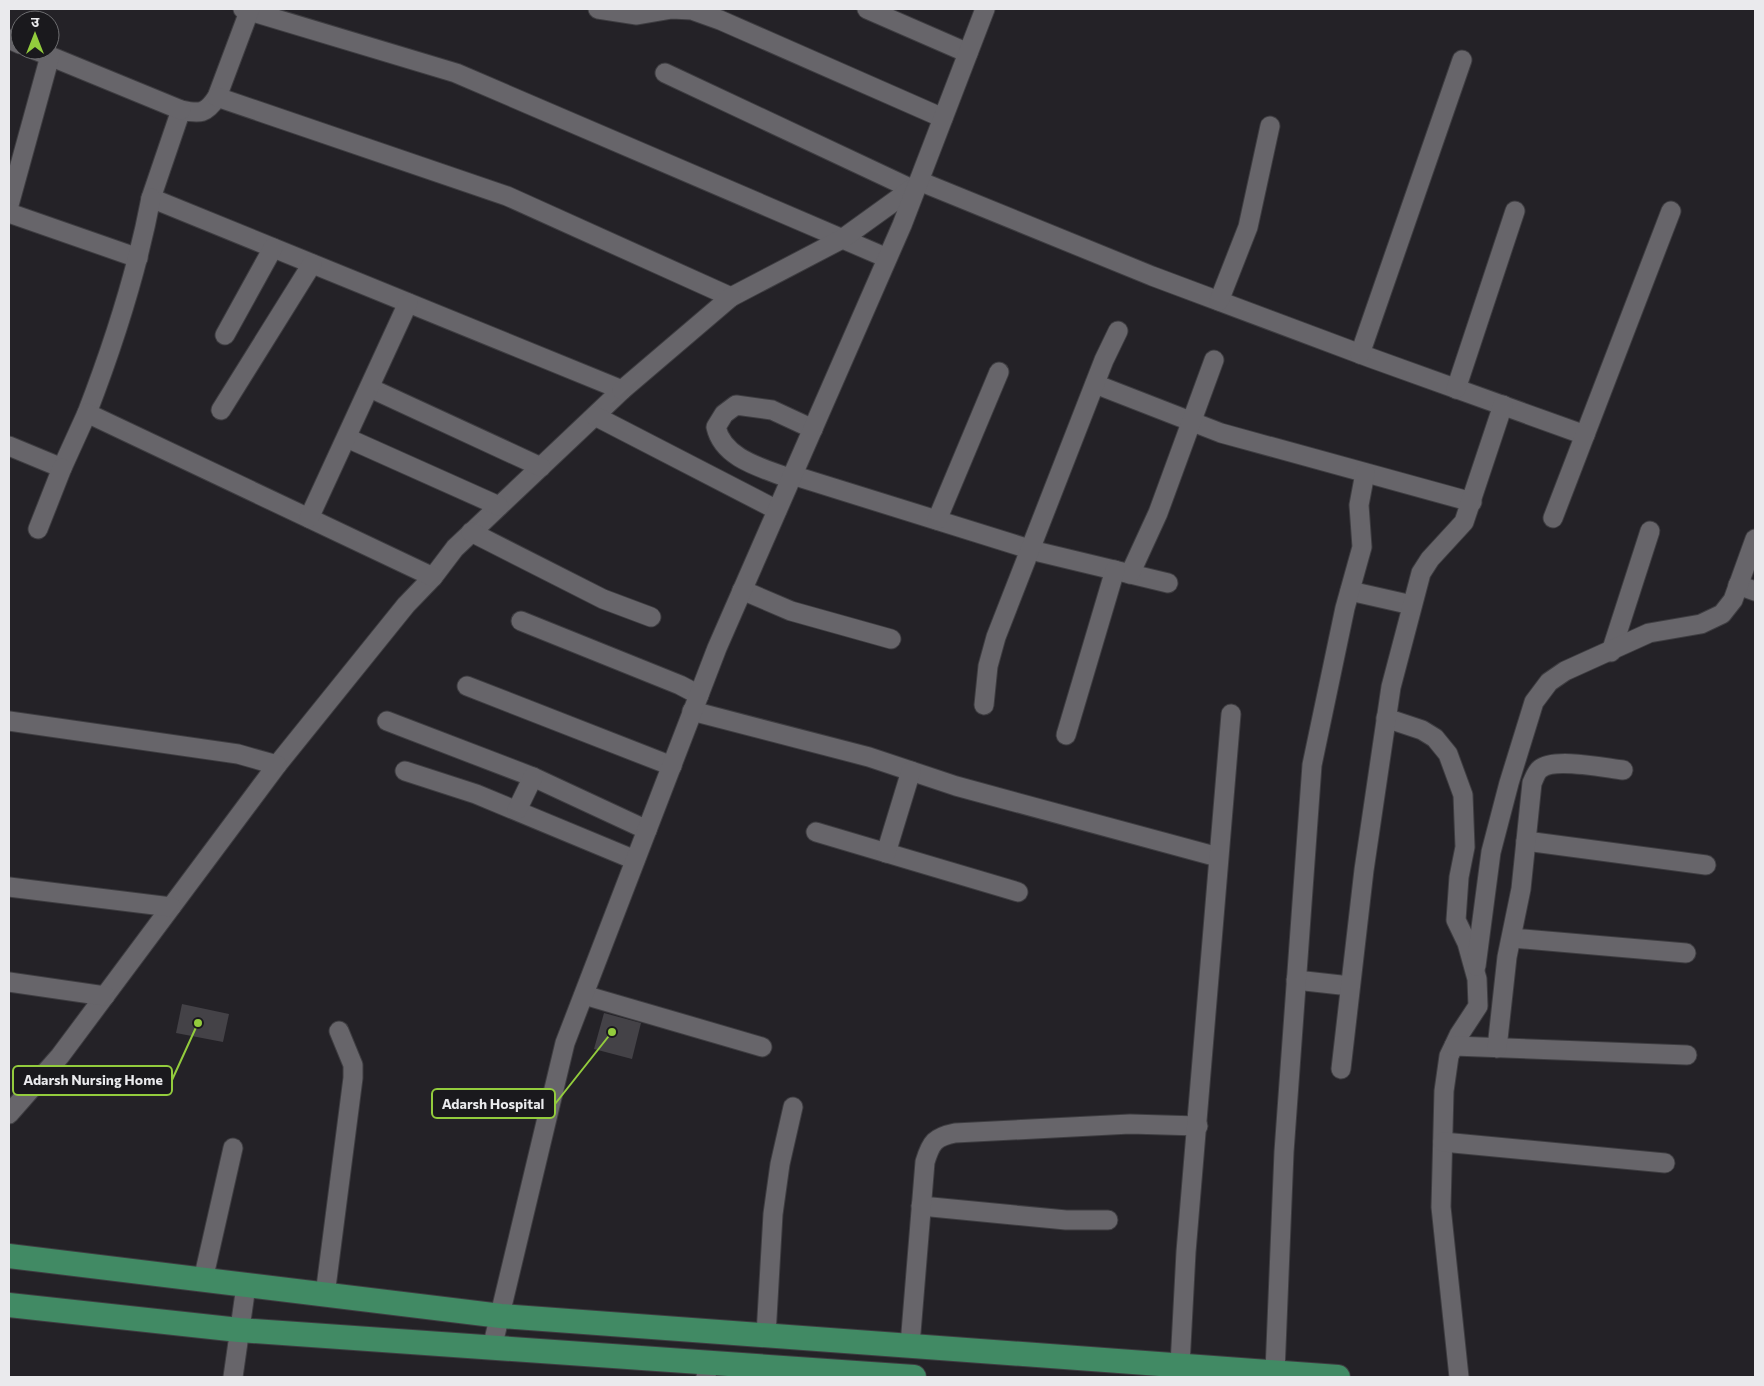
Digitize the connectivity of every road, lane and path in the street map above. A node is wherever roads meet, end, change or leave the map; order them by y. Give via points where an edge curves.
1 (598, 9) edge
2 (867, 9) edge
3 (985, 9) edge
4 (247, 10) edge
5 (649, 11) edge
6 (968, 53) junction
7 (40, 60) edge
8 (59, 60) edge
9 (1462, 60) dead end
10 (665, 72) dead end
11 (218, 97) junction
12 (181, 110) junction
13 (943, 118) junction
14 (1270, 126) dead end
15 (916, 185) junction
16 (151, 198) junction
17 (9, 205) edge
18 (1515, 211) dead end
19 (1671, 211) dead end
20 (9, 213) edge
21 (842, 239) junction
22 (273, 248) junction
23 (138, 258) junction
24 (887, 258) junction
25 (312, 264) junction
26 (731, 297) junction
27 (1219, 301) junction
28 (408, 303) junction
29 (1118, 331) dead end
30 (225, 335) dead end
31 (1360, 354) junction
32 (1214, 360) dead end
33 (999, 372) dead end
34 (1094, 384) junction
35 (370, 388) junction
36 (1456, 389) junction
37 (622, 390) junction
38 (1503, 405) junction
39 (221, 410) dead end
40 (87, 413) junction
41 (595, 416) junction
42 (1191, 421) junction
43 (813, 429) junction
44 (1585, 435) junction
45 (347, 438) junction
46 (9, 446) edge
47 (541, 467) junction
48 (62, 468) junction
49 (1365, 473) junction
50 (792, 477) junction
51 (1472, 502) junction
52 (499, 506) junction
53 (778, 510) junction
54 (309, 518) junction
55 (1553, 518) dead end
56 (937, 520) junction
57 (38, 529) dead end
58 (1650, 531) dead end
59 (471, 532) junction
60 (1755, 539) edge
61 (1028, 549) junction
62 (1122, 572) junction
63 (433, 576) junction
64 (1168, 583) dead end
65 (1747, 588) edge
66 (742, 590) junction
67 (1350, 592) junction
68 (1412, 605) junction
69 (651, 617) dead end
70 (521, 621) dead end
71 (891, 639) dead end
72 (1611, 652) junction
73 (467, 686) dead end
74 (696, 703) junction
75 (984, 705) dead end
76 (1231, 714) dead end
77 (1386, 718) junction
78 (9, 721) edge
79 (387, 721) dead end
80 (1066, 735) dead end
81 (277, 765) junction
82 (672, 766) junction
83 (1623, 770) dead end
84 (911, 771) junction
85 (405, 772) dead end
86 (533, 777) junction
87 (517, 810) junction
88 (647, 830) junction
89 (816, 832) dead end
90 (1526, 840) junction
91 (886, 853) junction
92 (1218, 856) junction
93 (636, 860) junction
94 (1706, 865) dead end
95 (9, 887) edge
96 (1018, 892) dead end
97 (171, 907) junction
98 (1512, 938) junction
99 (1686, 953) dead end
100 (1475, 972) junction
101 (1296, 980) junction
102 (9, 982) edge
103 (1350, 986) junction
104 (584, 995) junction
105 (105, 996) junction
106 (339, 1031) dead end
107 (1454, 1046) junction
108 (762, 1047) dead end
109 (1497, 1048) junction
110 (1687, 1055) dead end
111 (1341, 1069) dead end
112 (793, 1107) dead end
113 (9, 1114) edge
114 (1198, 1126) junction
115 (1443, 1142) junction
116 (233, 1148) dead end
117 (1665, 1163) dead end
118 (921, 1206) junction
119 (1108, 1220) dead end
120 (9, 1256) edge
121 (203, 1280) junction
122 (246, 1286) junction
123 (325, 1295) junction
124 (9, 1306) edge
125 (501, 1316) junction
126 (239, 1330) junction
127 (766, 1335) junction
128 (910, 1345) junction
129 (492, 1348) junction
130 (1180, 1365) junction
131 (707, 1370) edge
132 (1275, 1372) junction
133 (233, 1377) edge
134 (914, 1377) edge
135 (1338, 1377) edge
136 (1459, 1377) edge

1 - 5 street via 637,15
2 - 6 street
3 - 6 street
4 - 11 street
4 - 21 street via 456,73
5 - 13 street via 692,10 720,20
6 - 13 street
7 - 17 street
8 - 12 street
9 - 31 street
10 - 15 street
11 - 12 street via 210,108 198,114
11 - 26 street via 507,196
12 - 16 street
13 - 15 street
14 - 27 street via 1248,227
15 - 21 street
15 - 24 street
15 - 27 street
16 - 22 street
16 - 23 street
18 - 36 street
19 - 44 street
20 - 23 street
21 - 24 street
21 - 26 street
22 - 25 street
22 - 30 street
23 - 40 street via 113,346
24 - 43 street
25 - 28 street
25 - 39 street
26 - 37 street
27 - 31 street
28 - 35 street
28 - 37 street
29 - 34 street
31 - 36 street
32 - 42 street
33 - 56 street
34 - 42 street
34 - 61 street
35 - 45 street
35 - 47 street
36 - 38 street
37 - 41 street
38 - 44 street
38 - 51 street
40 - 48 street
40 - 54 street
41 - 47 street
41 - 53 street
42 - 49 street via 1221,433
42 - 62 street via 1158,514
43 - 50 street
43 - 50 street via 772,410 736,405 724,414 716,427 719,441 737,456
44 - 55 street
45 - 52 street
45 - 54 street
46 - 48 street
47 - 52 street
48 - 57 street
49 - 51 street
49 - 67 street via 1359,504 1362,547
50 - 53 street
50 - 56 street
51 - 68 street via 1464,522 1420,573
52 - 59 street
53 - 66 street
54 - 63 street
56 - 61 street
58 - 72 street
59 - 63 street
59 - 69 street via 603,599
60 - 65 street
61 - 62 street
61 - 75 street via 996,637 988,666
62 - 64 street
62 - 80 street
63 - 81 street
65 - 72 street via 1722,614 1701,624 1649,633
66 - 71 street via 791,611
66 - 74 street
67 - 68 street
67 - 101 street via 1312,765
68 - 77 street
70 - 74 street via 671,681
72 - 100 street via 1565,671 1549,682 1534,702 1491,852
73 - 82 street
74 - 82 street
74 - 84 street
76 - 92 street
77 - 100 street via 1422,730 1435,738 1448,754 1462,795 1464,847 1456,920
77 - 103 street
78 - 81 street via 238,754
79 - 86 street
81 - 97 street
82 - 88 street
83 - 90 street via 1562,763 1539,769 1532,783
84 - 91 street
84 - 92 street
85 - 87 street
86 - 87 street
86 - 88 street
87 - 93 street
88 - 93 street
89 - 91 street
90 - 94 street
90 - 98 street
91 - 96 street
92 - 114 street
93 - 104 street
95 - 97 street
97 - 105 street
98 - 99 street
98 - 109 street
100 - 107 street via 1478,1006
101 - 103 street
101 - 132 street via 1284,1152
102 - 105 street
103 - 111 street
104 - 108 street
104 - 125 street via 565,1043
105 - 113 street via 60,1056
106 - 123 street via 353,1065 353,1078
107 - 109 street
107 - 115 street via 1449,1056 1444,1091
109 - 110 street
112 - 127 street via 780,1164 774,1214
114 - 118 street via 1130,1124 955,1132 940,1136 929,1148 925,1162
114 - 130 street via 1186,1252
115 - 117 street
115 - 136 street via 1441,1207
116 - 121 street
118 - 119 street via 1066,1220
118 - 128 street
120 - 121 main road
121 - 122 main road
122 - 123 main road
122 - 126 street
123 - 125 main road
124 - 126 main road
125 - 127 main road
125 - 129 street
126 - 129 main road
126 - 133 street
127 - 128 main road
128 - 130 main road
129 - 131 main road
130 - 132 main road
131 - 134 main road
132 - 135 main road

